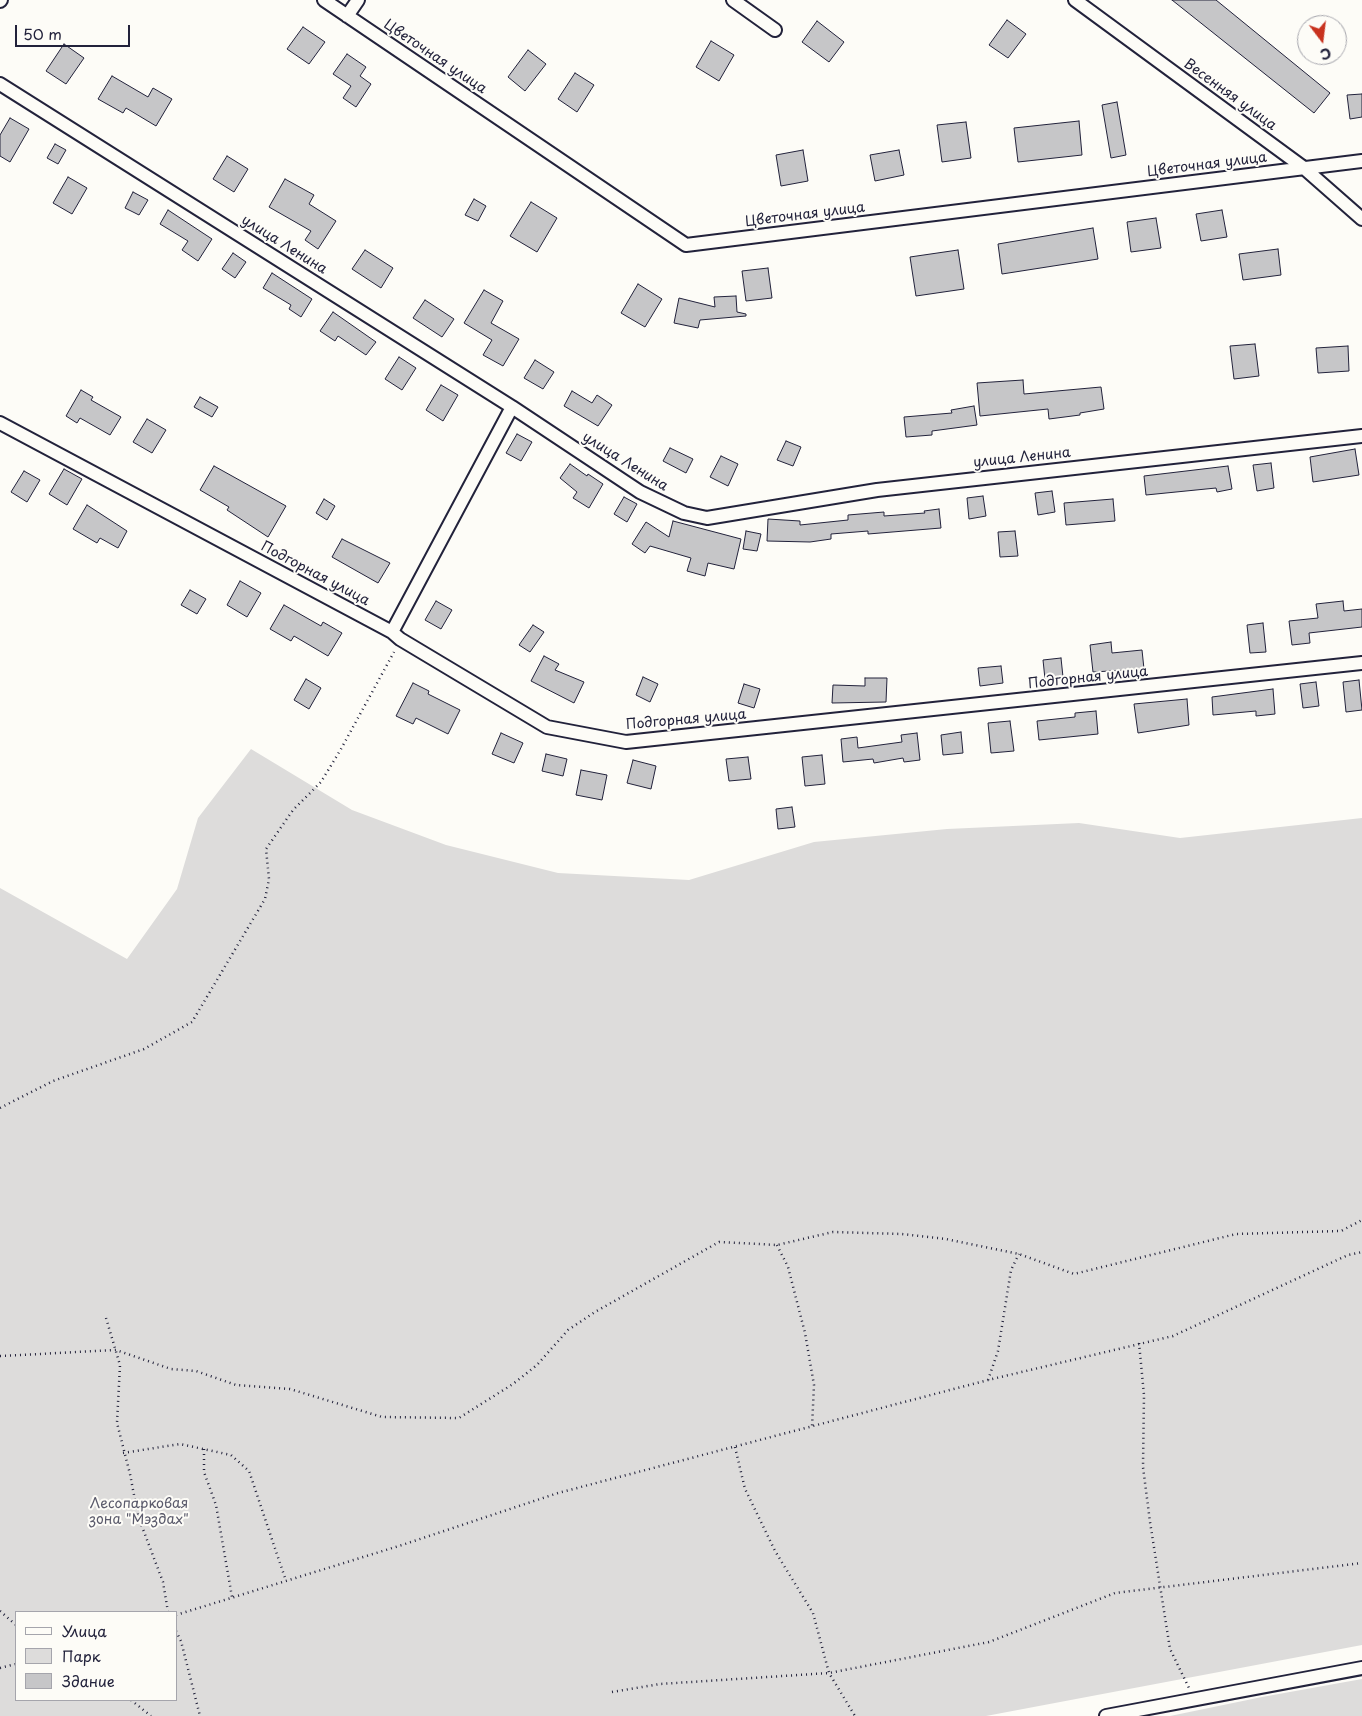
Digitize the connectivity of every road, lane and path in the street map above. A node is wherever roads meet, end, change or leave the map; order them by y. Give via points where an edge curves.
1 (324, 0) edge
2 (358, 0) edge
3 (732, 0) edge
4 (1076, 0) edge
5 (347, 16) junction
6 (775, 30) dead end
7 (0, 84) edge
8 (1362, 161) edge
9 (1304, 168) junction
10 (1362, 219) edge
11 (512, 407) junction
12 (0, 423) edge
13 (1362, 436) edge
14 (396, 636) junction
15 (1362, 663) edge
16 (0, 1108) edge
17 (1362, 1220) edge
18 (777, 1245) junction
19 (1362, 1252) edge
20 (1019, 1254) junction
21 (106, 1318) dead end
22 (1139, 1343) junction
23 (116, 1350) junction
24 (0, 1356) edge
25 (988, 1380) junction
26 (812, 1427) junction
27 (735, 1446) junction
28 (204, 1449) junction
29 (123, 1453) junction
30 (1362, 1563) edge
31 (286, 1581) junction
32 (1160, 1587) junction
33 (232, 1597) junction
34 (0, 1611) edge
35 (168, 1611) edge
36 (178, 1614) edge
37 (15, 1624) edge
38 (178, 1635) edge
39 (15, 1664) edge
40 (0, 1668) edge
41 (1362, 1668) edge
42 (829, 1673) junction
43 (612, 1692) dead end
44 (1195, 1700) junction
45 (132, 1701) edge
46 (151, 1716) edge
47 (200, 1716) edge
48 (856, 1716) edge
49 (1106, 1716) edge

1 - 5 street, Цветочная улица
2 - 5 street
3 - 6 street
4 - 9 street, Весенняя улица
5 - 9 street, Цветочная улица via 686,245
7 - 11 street, улица Ленина
8 - 9 street, Цветочная улица
9 - 10 street, Весенняя улица
11 - 13 street, улица Ленина via 640,492 684,513 707,518 877,490
11 - 14 street
12 - 14 street, Подгорная улица
14 - 15 street, Подгорная улица via 546,727 626,742
14 - 16 path via 342,749 321,782 293,810 266,849 269,878 265,899 192,1022 144,1050 53,1081
17 - 20 path via 1341,1232 1236,1234 1074,1274
18 - 20 path via 833,1232 902,1234
18 - 23 path via 719,1242 581,1321 568,1330 537,1365 459,1418 382,1416 290,1389 236,1385 196,1371 170,1369
18 - 26 path via 788,1267 805,1333 814,1385
19 - 22 path via 1348,1255 1173,1336
20 - 25 path via 1011,1270 998,1351
21 - 23 path, bridge
22 - 25 path
22 - 32 path via 1144,1395 1143,1467
23 - 24 path
23 - 29 path, bridge via 120,1365 117,1424
25 - 26 path
26 - 27 path
27 - 31 path via 558,1493
27 - 42 path via 744,1489 775,1551 813,1613
28 - 29 path via 180,1444
28 - 31 path via 231,1455 249,1471
28 - 33 path via 204,1472 216,1505
29 - 35 path, bridge via 138,1516 163,1582
30 - 32 path
31 - 33 path
32 - 42 path via 1115,1593 989,1642
32 - 44 path via 1170,1649
33 - 36 path
34 - 37 path
38 - 47 path
39 - 40 path
41 - 44 street
42 - 43 path via 660,1684
42 - 48 path
44 - 49 street
45 - 46 path

